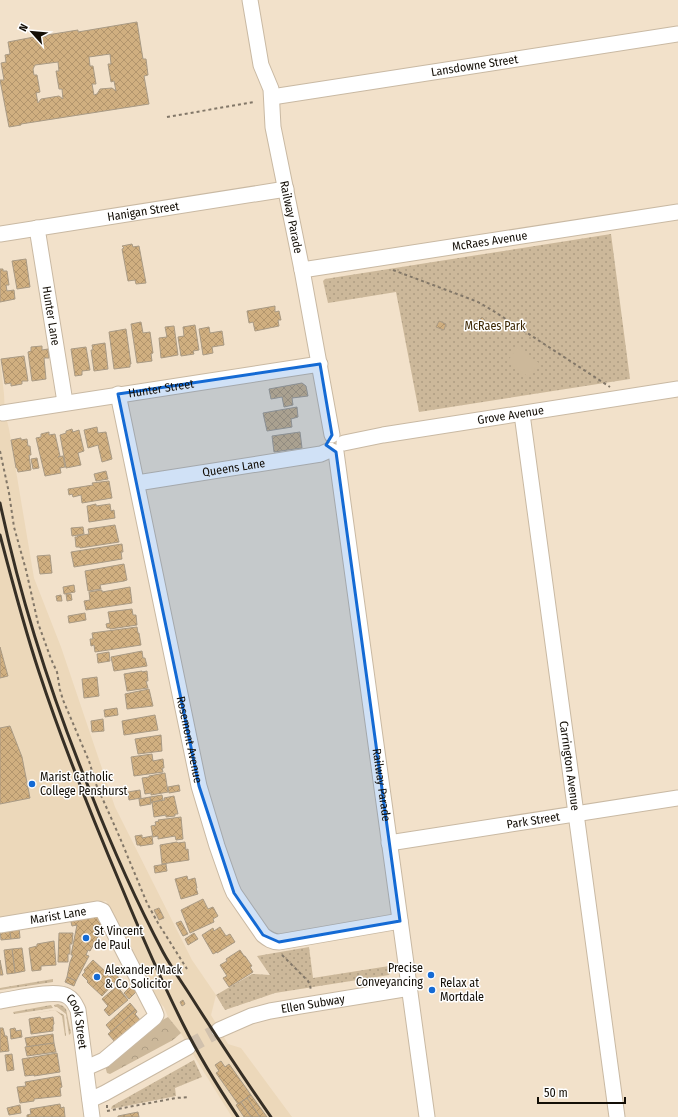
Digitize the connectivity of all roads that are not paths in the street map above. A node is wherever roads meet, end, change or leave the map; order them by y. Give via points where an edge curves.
1 (250, 0) edge
2 (678, 34) edge
3 (272, 97) junction
4 (286, 189) junction
5 (678, 212) edge
6 (37, 228) junction
7 (0, 234) edge
8 (302, 270) junction
9 (320, 364) junction
10 (678, 389) edge
11 (118, 394) junction
12 (65, 402) junction
13 (3, 413) dead end
14 (522, 414) junction
15 (335, 445) junction
16 (137, 483) junction
17 (678, 798) edge
18 (576, 814) junction
19 (389, 843) junction
20 (400, 922) junction
21 (0, 925) edge
22 (410, 988) junction
23 (0, 1001) edge
24 (220, 1030) tunnel mouth
25 (188, 1047) tunnel mouth
26 (86, 1068) junction
27 (90, 1100) junction
28 (92, 1117) edge
29 (427, 1117) edge
30 (617, 1117) edge

1 - 3 street, Railway Parade via 262,65
2 - 3 street, Lansdowne Street
3 - 4 street, Railway Parade via 273,127
4 - 6 street, Hanigan Street
4 - 8 street, Railway Parade
5 - 8 street, McRaes Avenue
6 - 7 street, Hanigan Street
6 - 12 street, Hunter Lane
8 - 9 street, Railway Parade
9 - 11 street, Hunter Street
9 - 15 street, Railway Parade
10 - 14 street, Grove Avenue
11 - 12 street, Hunter Street
11 - 16 street, Rosemont Avenue
12 - 13 street, Hunter Street
14 - 15 street, Grove Avenue via 383,435
14 - 18 street, Carrington Avenue
15 - 16 street, Queens Lane via 321,454
15 - 19 street, Railway Parade
16 - 20 street, Rosemont Avenue via 197,779 216,846 234,893 263,935 275,942
17 - 18 street, Park Street
18 - 19 street, Park Street
18 - 30 street, Carrington Avenue
19 - 20 street, Railway Parade
20 - 22 street, Railway Parade
21 - 26 street, Marist Lane via 98,908 103,911 156,1015 104,1060
22 - 24 street, Ellen Subway via 270,1011 251,1016
22 - 29 street, Railway Parade
23 - 26 street, Cook Street via 53,993 68,996 78,1010
25 - 27 street
26 - 27 street, Cook Street
27 - 28 street, Cook Street

